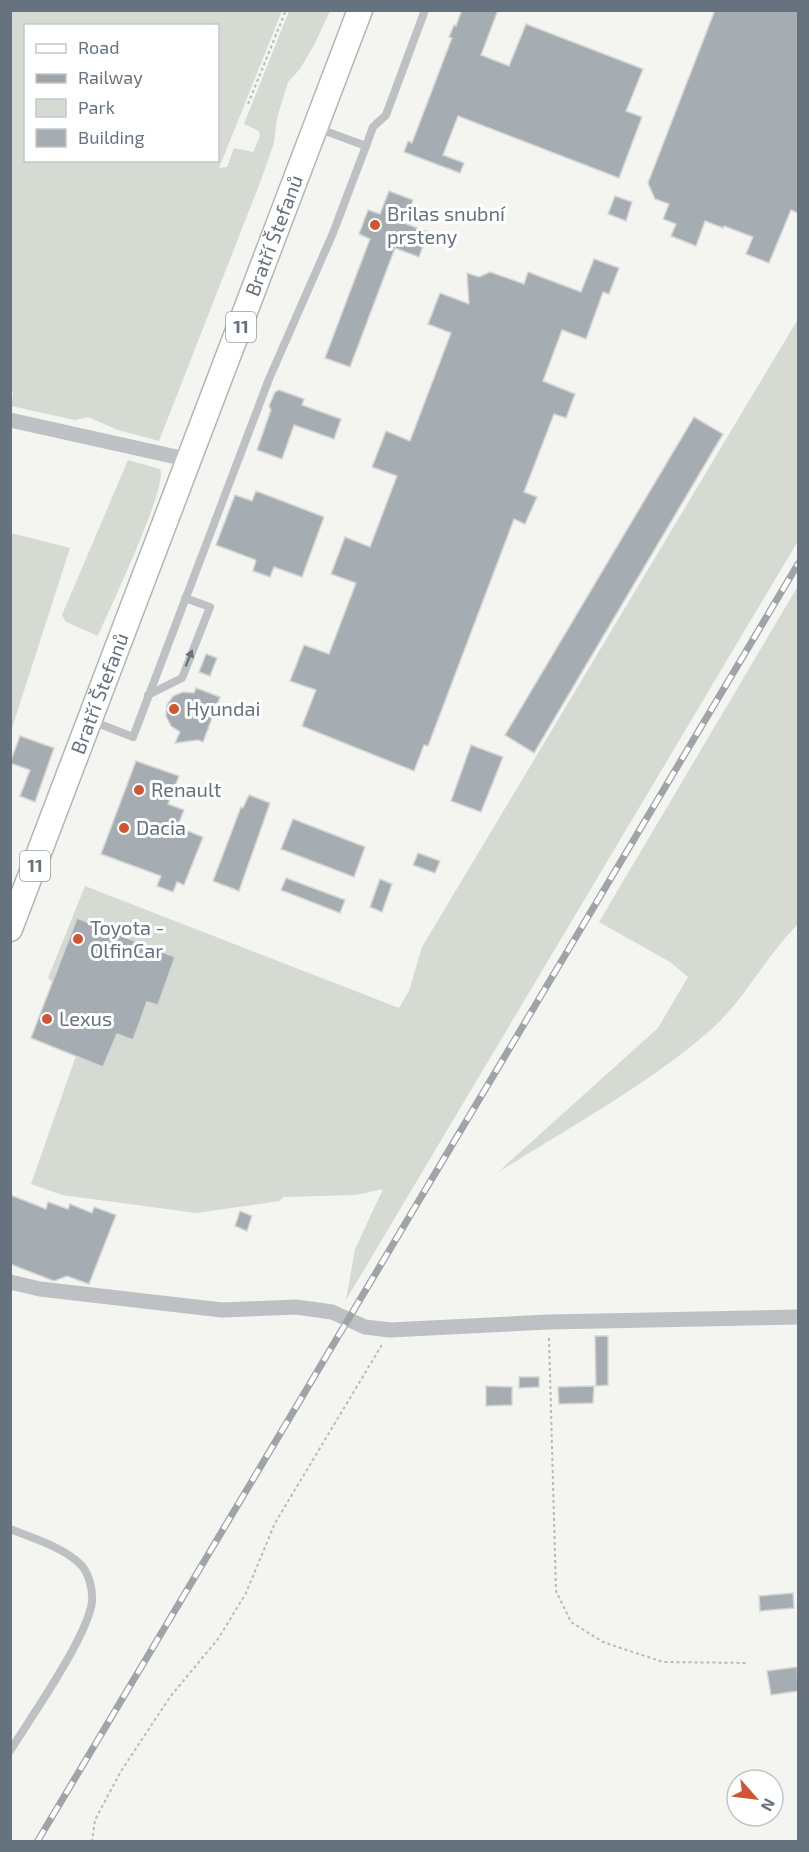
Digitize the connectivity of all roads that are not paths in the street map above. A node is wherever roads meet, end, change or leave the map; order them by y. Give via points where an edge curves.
1 (360, 10) edge
2 (426, 10) edge
3 (316, 128) junction
4 (366, 146) junction
5 (10, 420) edge
6 (190, 460) junction
7 (185, 598) junction
8 (148, 695) junction
9 (92, 721) junction
10 (10, 929) edge
11 (10, 1282) edge
12 (798, 1317) edge
13 (10, 1529) edge
14 (10, 1751) edge

1 - 3 main road, Bratří Štefanů / 11
2 - 4 lane via 386,115 373,127
3 - 4 lane
3 - 6 main road, Bratří Štefanů / 11
4 - 7 lane via 333,233 269,378
5 - 6 street
6 - 9 main road, Bratří Štefanů / 11
7 - 8 lane
8 -> 7 lane via 182,678 210,607
8 - 9 lane via 133,737
9 - 10 main road, Bratří Štefanů / 11
11 - 12 street via 40,1289 222,1310 296,1307 332,1312 365,1327 390,1330
13 - 14 lane via 71,1556 82,1565 89,1577 92,1601 85,1627

